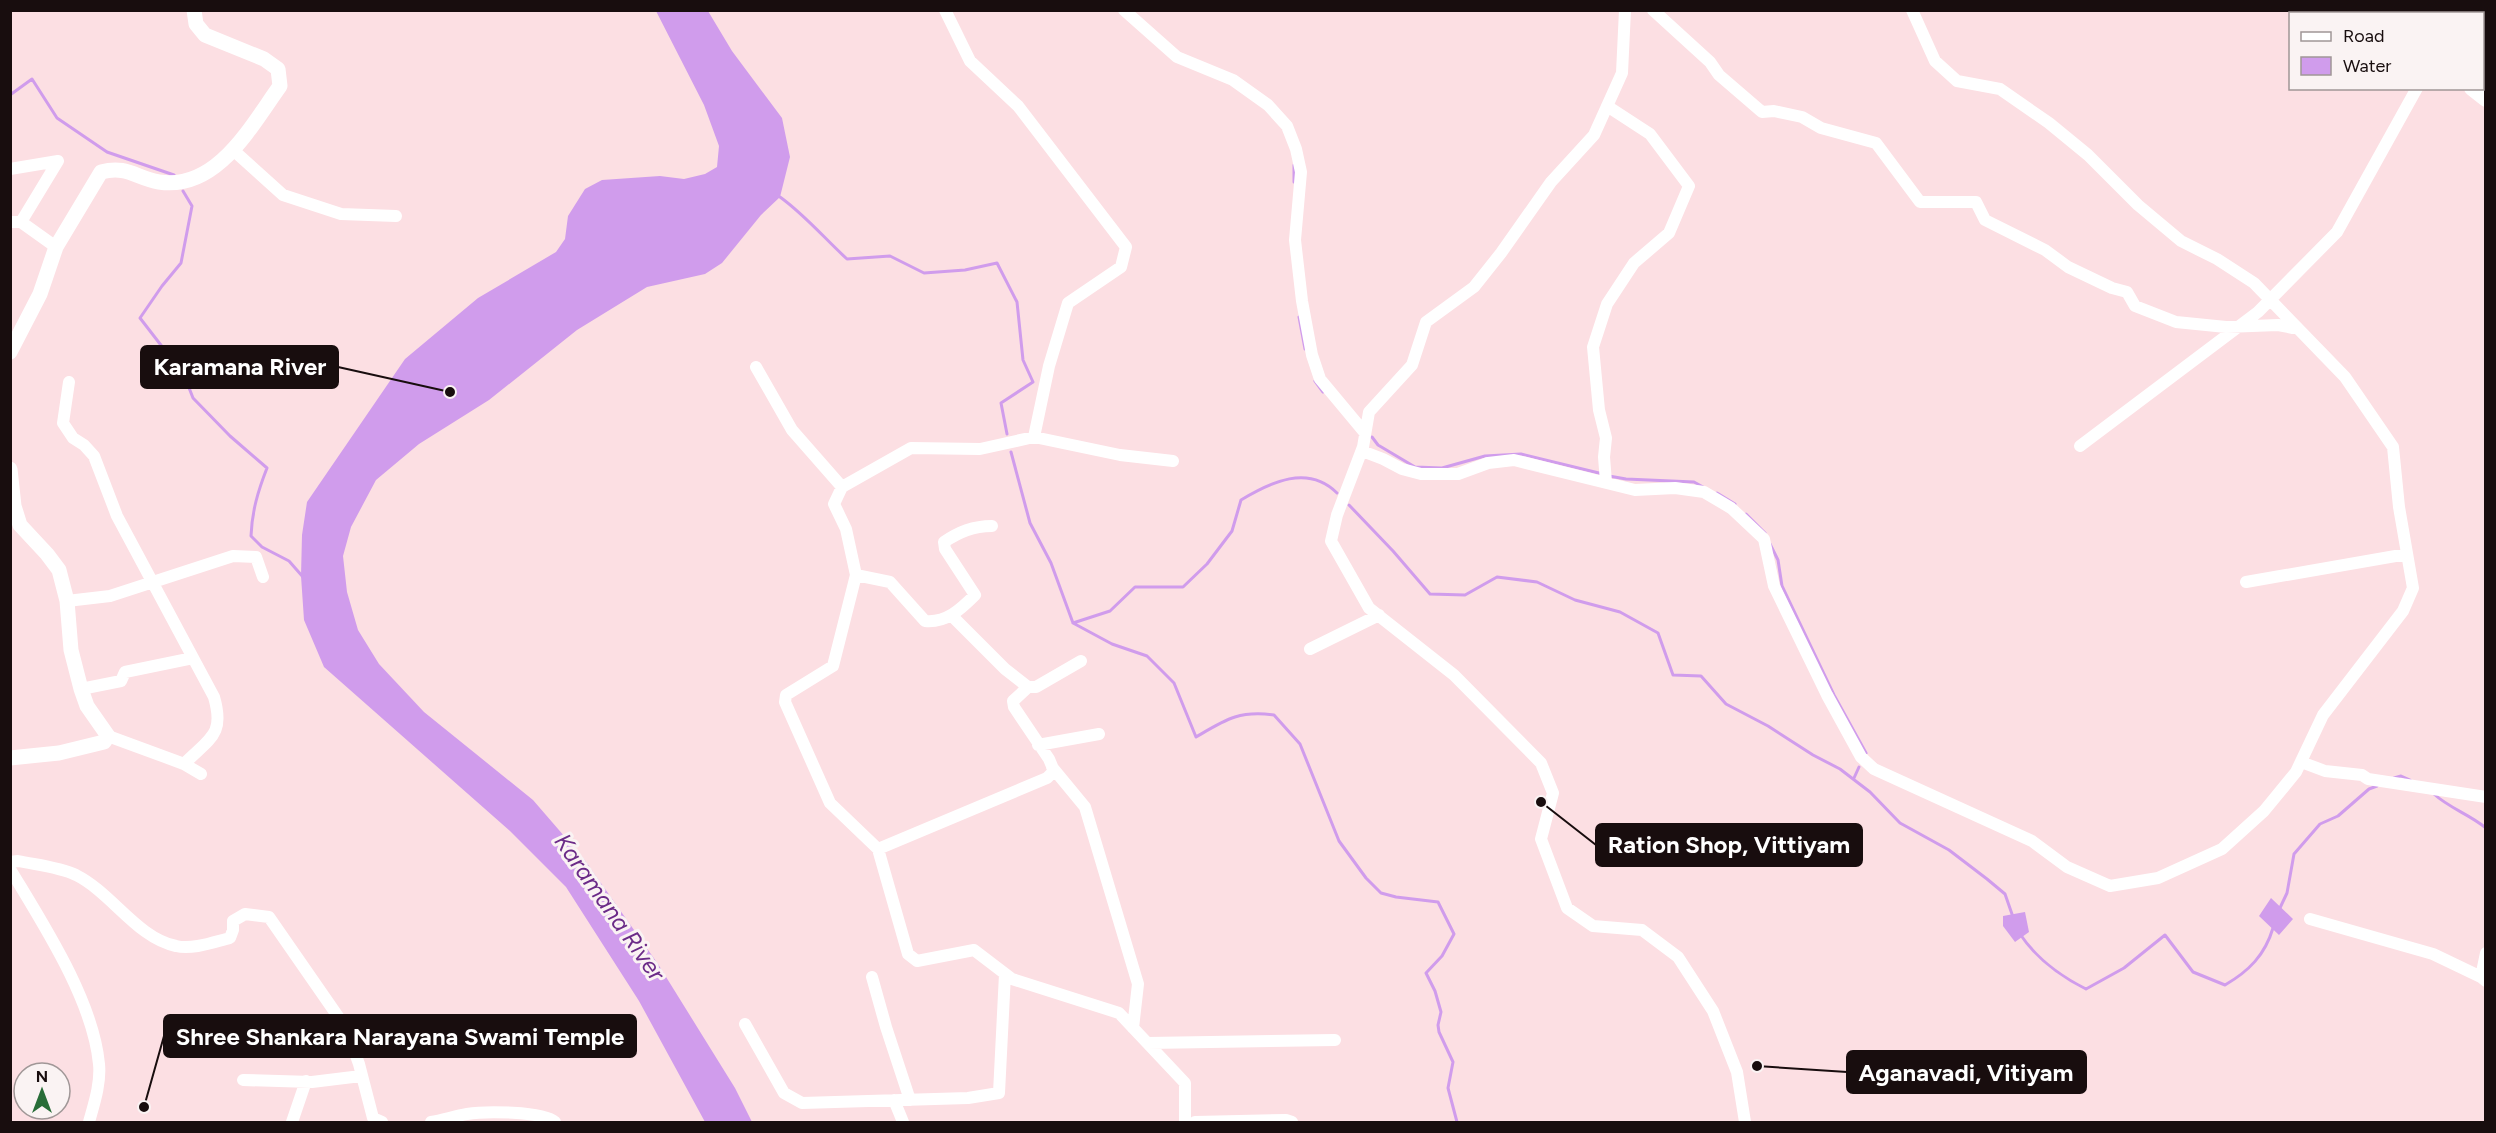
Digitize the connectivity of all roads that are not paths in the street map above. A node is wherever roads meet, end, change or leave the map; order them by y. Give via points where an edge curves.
1 (194, 10) edge
2 (945, 10) edge
3 (1124, 10) edge
4 (1625, 10) edge
5 (1653, 10) edge
6 (1912, 10) edge
7 (2416, 90) edge
8 (1607, 106) junction
9 (232, 149) junction
10 (10, 169) edge
11 (396, 216) dead end
12 (16, 222) edge
13 (56, 247) junction
14 (2271, 299) junction
15 (2289, 323) dead end
16 (2238, 327) junction
17 (10, 352) edge
18 (756, 367) dead end
19 (69, 382) dead end
20 (1365, 433) junction
21 (1034, 437) junction
22 (2080, 446) dead end
23 (1362, 451) junction
24 (1173, 460) dead end
25 (10, 469) edge
26 (1606, 482) junction
27 (842, 487) junction
28 (992, 526) dead end
29 (2406, 554) junction
30 (856, 575) junction
31 (263, 577) dead end
32 (152, 582) junction
33 (2246, 582) dead end
34 (67, 601) junction
35 (951, 615) junction
36 (1379, 615) junction
37 (1310, 649) dead end
38 (193, 658) junction
39 (1081, 661) dead end
40 (1028, 687) junction
41 (81, 689) junction
42 (1099, 734) dead end
43 (108, 736) junction
44 (1038, 745) junction
45 (10, 758) edge
46 (2301, 762) junction
47 (184, 764) junction
48 (1052, 767) junction
49 (201, 774) dead end
50 (2486, 797) edge
51 (878, 849) junction
52 (10, 862) edge
53 (10, 869) edge
54 (2310, 919) dead end
55 (2486, 953) edge
56 (1005, 974) junction
57 (872, 977) dead end
58 (2483, 979) edge
59 (745, 1024) dead end
60 (1133, 1028) junction
61 (1335, 1040) dead end
62 (1148, 1043) junction
63 (362, 1076) junction
64 (243, 1080) dead end
65 (306, 1081) junction
66 (894, 1100) junction
67 (909, 1100) junction
68 (1741, 1121) edge
69 (89, 1122) edge
70 (292, 1122) edge
71 (382, 1122) edge
72 (431, 1122) edge
73 (555, 1122) edge
74 (903, 1122) edge
75 (1185, 1122) edge
76 (1195, 1122) edge
77 (1292, 1122) edge

1 - 9 street via 196,24 205,35 264,58 278,69 280,86
2 - 21 street via 970,61 1018,106 1126,247 1121,267 1068,303
3 - 20 street via 1177,57 1233,80 1268,105 1287,126 1301,172 1295,240 1312,355 1320,379
4 - 8 street via 1622,73
5 - 16 street via 1762,112 1802,117 1821,128 1876,143 1920,202 1976,202 1985,220 2045,250 2068,267 2127,292 2135,306 2184,324
6 - 14 street via 1935,61 1957,81 2000,90 2020,102 2088,155 2181,241 2217,259
7 - 14 street via 2337,232
8 - 20 street via 1594,135 1551,182 1474,287 1426,322 1412,364 1369,412
8 - 26 street via 1650,134 1689,186 1669,233 1634,263 1607,304 1593,347 1606,438
9 - 11 street via 283,195 341,214
9 - 13 street via 208,172 186,182 159,182 115,168 101,172
10 - 12 street via 58,161
12 - 13 street
13 - 17 street via 40,294
14 - 16 street
14 - 29 street via 2345,377 2393,447
15 - 16 street via 2292,328
16 - 22 street
18 - 27 street via 792,430
19 - 32 street via 63,423 94,456 117,516
20 - 23 street
21 - 24 street via 1120,455
21 - 27 street via 980,449 911,448
23 - 26 street via 1421,474 1458,474 1488,463 1514,460
23 - 36 street via 1337,515 1332,541 1370,608
25 - 34 street via 20,525 59,570
26 - 46 street via 1635,490 1674,488 1704,492 1731,508 1764,538 1774,586 1861,757 1874,769 2032,841 2067,867 2110,886 2158,879 2222,849 2264,811
27 - 30 street via 834,504 846,529
28 - 35 street via 957,533 944,542 975,595
29 - 33 street
29 - 46 street via 2413,588 2403,611 2323,715
30 - 35 street via 890,582 925,621 938,622
30 - 51 street via 833,666 786,695 785,702 830,803
31 - 32 street via 256,557 234,556
32 - 34 street via 110,596
32 - 38 street
34 - 41 street via 71,650
35 - 40 street
36 - 37 street
36 - 68 street via 1454,675 1541,763 1553,793 1541,839 1567,908 1593,926 1642,930 1678,957 1713,1011 1737,1072
38 - 41 street via 125,672 121,681
38 - 47 street via 214,697 220,718 214,734
39 - 40 street via 1036,687
40 - 44 street via 1013,700 1014,707
41 - 43 street
42 - 44 street
43 - 45 street via 104,742 59,753
43 - 47 street
44 - 48 street
46 - 50 street via 2325,771
47 - 49 street
48 - 51 street via 1054,771 1047,778
48 - 60 street via 1085,807 1137,984
51 - 56 street via 908,954 917,961 974,950
52 - 63 street via 75,874 111,899 140,929 176,946 230,939 233,921 245,914 269,917 346,1028
53 - 69 street via 42,921 88,1019 99,1066
54 - 58 street via 2433,954
55 - 58 street
56 - 60 street via 1119,1013
56 - 67 street via 999,1093
57 - 67 street
59 - 66 street via 784,1093 802,1103
60 - 62 street
61 - 62 street
62 - 75 street via 1185,1083
63 - 65 street
63 - 71 street via 373,1118
64 - 65 street
65 - 70 street
66 - 67 street
66 - 74 street
72 - 73 street via 469,1113 520,1113
76 - 77 street

